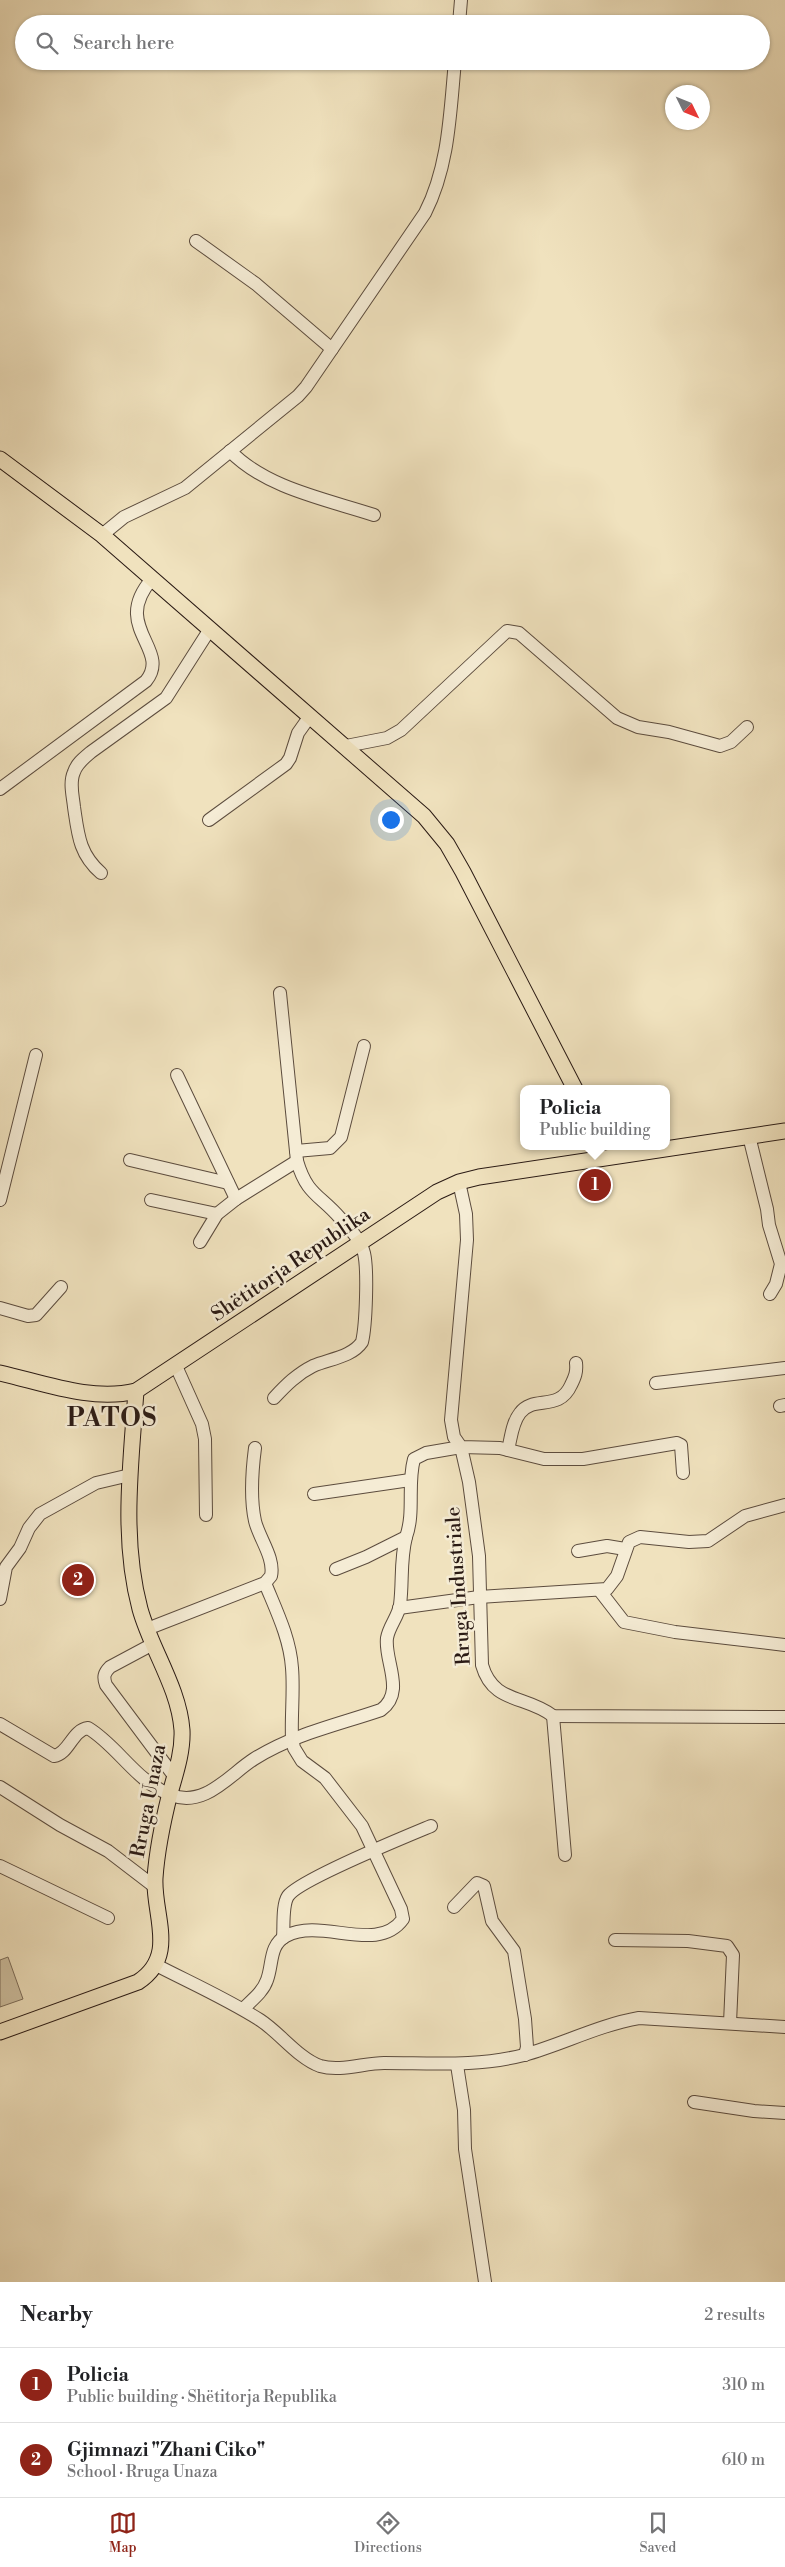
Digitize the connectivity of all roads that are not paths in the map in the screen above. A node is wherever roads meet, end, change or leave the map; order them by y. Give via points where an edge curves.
1 (461, 0) edge
2 (460, 15) edge
3 (454, 70) edge
4 (196, 241) dead end
5 (332, 349) junction
6 (230, 450) junction
7 (0, 459) edge
8 (374, 515) dead end
9 (102, 535) junction
10 (152, 579) junction
11 (210, 630) junction
12 (310, 716) junction
13 (747, 726) dead end
14 (346, 746) junction
15 (0, 789) edge
16 (209, 820) dead end
17 (101, 873) dead end
18 (280, 993) dead end
19 (364, 1046) dead end
20 (36, 1055) dead end
21 (177, 1074) dead end
22 (573, 1085) edge
23 (785, 1132) edge
24 (749, 1136) junction
25 (670, 1145) edge
26 (625, 1150) edge
27 (607, 1152) edge
28 (296, 1156) junction
29 (130, 1160) dead end
30 (459, 1182) junction
31 (228, 1183) junction
32 (236, 1199) junction
33 (0, 1200) edge
34 (151, 1200) dead end
35 (217, 1214) junction
36 (200, 1242) dead end
37 (360, 1242) junction
38 (61, 1287) dead end
39 (770, 1294) dead end
40 (0, 1308) edge
41 (576, 1363) dead end
42 (176, 1366) junction
43 (785, 1368) edge
44 (0, 1373) edge
45 (656, 1383) dead end
46 (136, 1391) junction
47 (274, 1398) dead end
48 (461, 1447) junction
49 (255, 1448) dead end
50 (508, 1450) junction
51 (683, 1473) dead end
52 (130, 1474) junction
53 (410, 1480) junction
54 (314, 1494) dead end
55 (785, 1505) edge
56 (206, 1515) dead end
57 (406, 1537) junction
58 (625, 1549) junction
59 (578, 1551) dead end
60 (336, 1569) dead end
61 (265, 1583) junction
62 (600, 1591) junction
63 (479, 1597) junction
64 (0, 1599) edge
65 (399, 1608) junction
66 (147, 1629) junction
67 (153, 1644) junction
68 (785, 1645) edge
69 (553, 1716) junction
70 (785, 1717) edge
71 (0, 1724) edge
72 (292, 1738) junction
73 (174, 1776) junction
74 (0, 1787) edge
75 (170, 1794) junction
76 (431, 1826) dead end
77 (374, 1851) junction
78 (565, 1855) dead end
79 (0, 1866) edge
80 (154, 1887) junction
81 (454, 1907) dead end
82 (108, 1918) dead end
83 (283, 1938) junction
84 (615, 1940) dead end
85 (156, 1965) junction
86 (243, 2009) junction
87 (730, 2023) junction
88 (785, 2027) edge
89 (0, 2032) edge
90 (525, 2055) junction
91 (457, 2065) junction
92 (694, 2102) dead end
93 (785, 2113) edge
94 (485, 2282) edge

1 - 2 street
3 - 5 street via 443,167 436,192
4 - 5 street via 256,284
5 - 6 street via 298,396
6 - 8 street via 242,463 265,477
6 - 9 street via 185,488 124,517
7 - 9 main road
9 - 10 main road
10 - 11 main road
10 - 15 street via 139,596 136,606 137,619 152,658 152,675
11 - 12 main road
11 - 17 street via 166,698 91,752 80,761 74,773 71,785 77,837 85,856
12 - 14 main road
12 - 16 street via 298,733 286,764
13 - 14 street via 731,742 720,746 629,724 617,718 519,633 508,630 401,730 387,738
14 - 22 main road via 424,816 447,844
18 - 28 street
19 - 28 street via 341,1137 330,1148
20 - 33 street
21 - 31 street
23 - 24 main road, Shëtitorja Republika
24 - 25 main road, Shëtitorja Republika
24 - 39 street via 781,1264
26 - 27 main road, Shëtitorja Republika
27 - 30 main road, Shëtitorja Republika
28 - 32 street
28 - 37 street via 302,1180 310,1192 340,1217
29 - 31 street
30 - 37 main road, Shëtitorja Republika via 437,1192
30 - 48 street, Rruga Industriale via 466,1214 467,1240 451,1420 454,1436
31 - 32 street
32 - 35 street
34 - 35 street
35 - 36 street
37 - 42 main road, Shëtitorja Republika
37 - 47 street via 365,1262 362,1342 354,1351 292,1378
38 - 40 street via 36,1315 28,1316
41 - 50 street via 575,1378 564,1396 558,1401 521,1412
42 - 46 main road, Shëtitorja Republika
42 - 56 street via 202,1424
43 - 45 street
44 - 46 main road, Shëtitorja Republika via 98,1395 116,1396
46 - 52 main road, Rruga Unaza
48 - 50 street
48 - 53 street via 418,1455 414,1459
48 - 63 street, Rruga Industriale via 479,1556
49 - 61 street via 255,1520 272,1572
50 - 51 street via 544,1459 583,1459 677,1443 681,1445
52 - 64 street via 96,1483 40,1514 6,1567
52 - 66 main road, Rruga Unaza via 129,1542 137,1595
53 - 54 street
53 - 57 street via 411,1518
55 - 58 street via 745,1516 708,1541 640,1536 629,1542
57 - 60 street
57 - 65 street via 401,1562
58 - 59 street via 607,1546
58 - 62 street via 614,1582
61 - 66 street
61 - 72 street via 290,1652
62 - 63 street
62 - 68 street via 624,1622 674,1632
63 - 65 street
63 - 69 street, Rruga Industriale via 480,1649 489,1683 500,1693 539,1707
65 - 72 street via 387,1639 393,1684 387,1706
66 - 67 main road, Rruga Unaza
67 - 73 main road, Rruga Unaza via 175,1698 182,1728
67 - 73 street via 110,1668 104,1679
69 - 70 street, Rruga Industriale
69 - 78 street
71 - 75 street via 54,1756 61,1753 79,1732 88,1728 133,1770
72 - 75 street via 254,1759 210,1792 188,1798
72 - 77 street via 297,1755 308,1767 326,1778 362,1826
73 - 75 main road, Rruga Unaza
74 - 80 street via 108,1851
75 - 80 main road, Rruga Unaza via 160,1834
76 - 77 street
77 - 83 street via 289,1894
77 - 83 street via 403,1913 398,1925 373,1936 314,1931
79 - 82 street
80 - 85 main road, Rruga Unaza via 161,1943
81 - 90 street via 477,1883 484,1886 492,1921 514,1951 525,2019
83 - 86 street via 272,1952 262,1989
84 - 87 street via 688,1941 727,1946 733,1955
85 - 86 street
85 - 89 main road via 145,1977 126,1987
86 - 91 street via 312,2062 322,2066 384,2063
87 - 88 street
87 - 90 street via 639,2018 619,2021
90 - 91 street
91 - 94 street via 464,2110 464,2149
92 - 93 street via 754,2112

